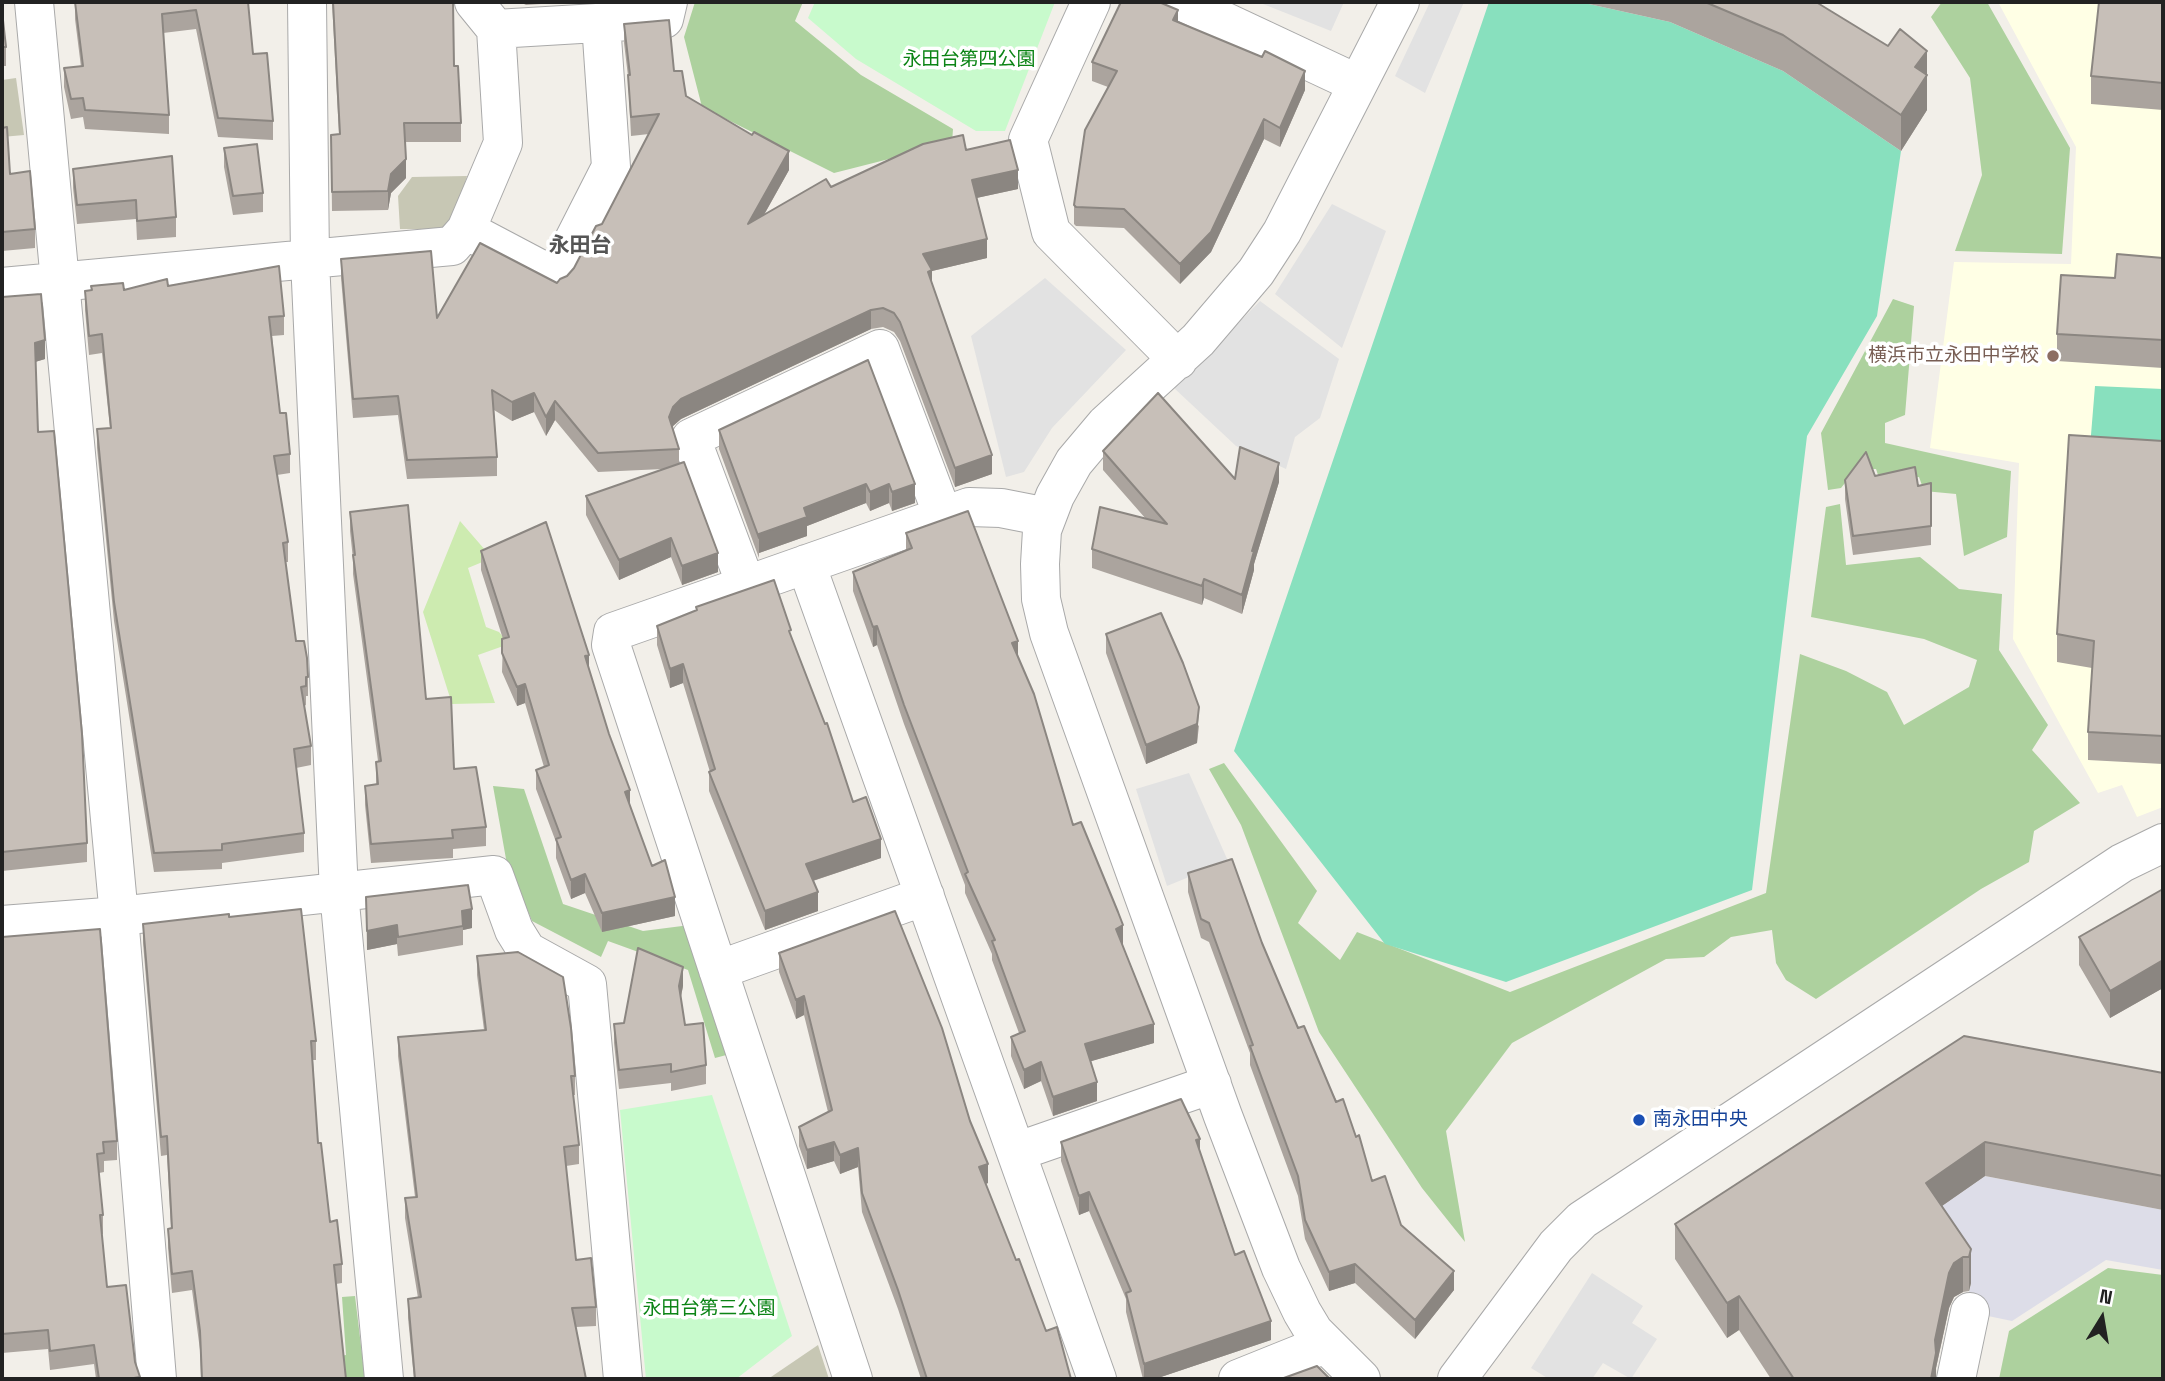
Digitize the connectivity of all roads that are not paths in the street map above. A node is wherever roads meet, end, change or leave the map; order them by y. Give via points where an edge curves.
1 (34, 2) edge
2 (306, 2) edge
3 (668, 2) edge
4 (1091, 2) edge
5 (1183, 2) edge
6 (1400, 2) edge
7 (485, 15) edge
8 (601, 23) junction
9 (1358, 84) junction
10 (466, 230) junction
11 (310, 260) junction
12 (60, 282) junction
13 (2, 287) edge
14 (1178, 360) junction
15 (943, 516) junction
16 (1047, 517) junction
17 (806, 564) junction
18 (746, 585) junction
19 (2163, 843) edge
20 (339, 892) junction
21 (925, 896) junction
22 (119, 916) junction
23 (2, 925) edge
24 (718, 970) junction
25 (1212, 1084) junction
26 (1016, 1152) junction
27 (1970, 1312) dead end
28 (1325, 1344) junction
29 (157, 1379) edge
30 (384, 1379) edge
31 (622, 1379) edge
32 (853, 1379) edge
33 (1097, 1379) edge
34 (1238, 1379) edge
35 (1362, 1379) edge
36 (1457, 1379) edge
37 (1956, 1379) edge

1 - 12 street
2 - 11 street
3 - 8 street via 664,19
4 - 14 street via 1028,140 1051,232
5 - 9 street
6 - 9 street
7 - 8 street
7 - 10 street via 503,143
8 - 10 street via 611,167 555,277
9 - 14 street via 1282,232 1256,272
10 - 11 street via 452,246
11 - 12 street
11 - 20 street
12 - 13 street
12 - 22 street
14 - 16 street via 1106,424 1074,462
15 - 16 street via 968,507
15 - 17 street
15 - 18 street via 880,349 691,438
16 - 25 street via 1040,564 1041,599 1049,633
17 - 18 street
17 - 21 street
18 - 24 street via 613,632 611,645
19 - 36 street via 2122,863 1582,1220 1556,1246
20 - 22 street
20 - 30 street
20 - 31 street via 494,875 514,930 527,951 587,984
21 - 24 street
21 - 26 street
22 - 23 street
22 - 29 street
24 - 32 street
25 - 26 street
25 - 28 street via 1290,1288
26 - 33 street
27 - 37 street
28 - 34 street
28 - 35 street

